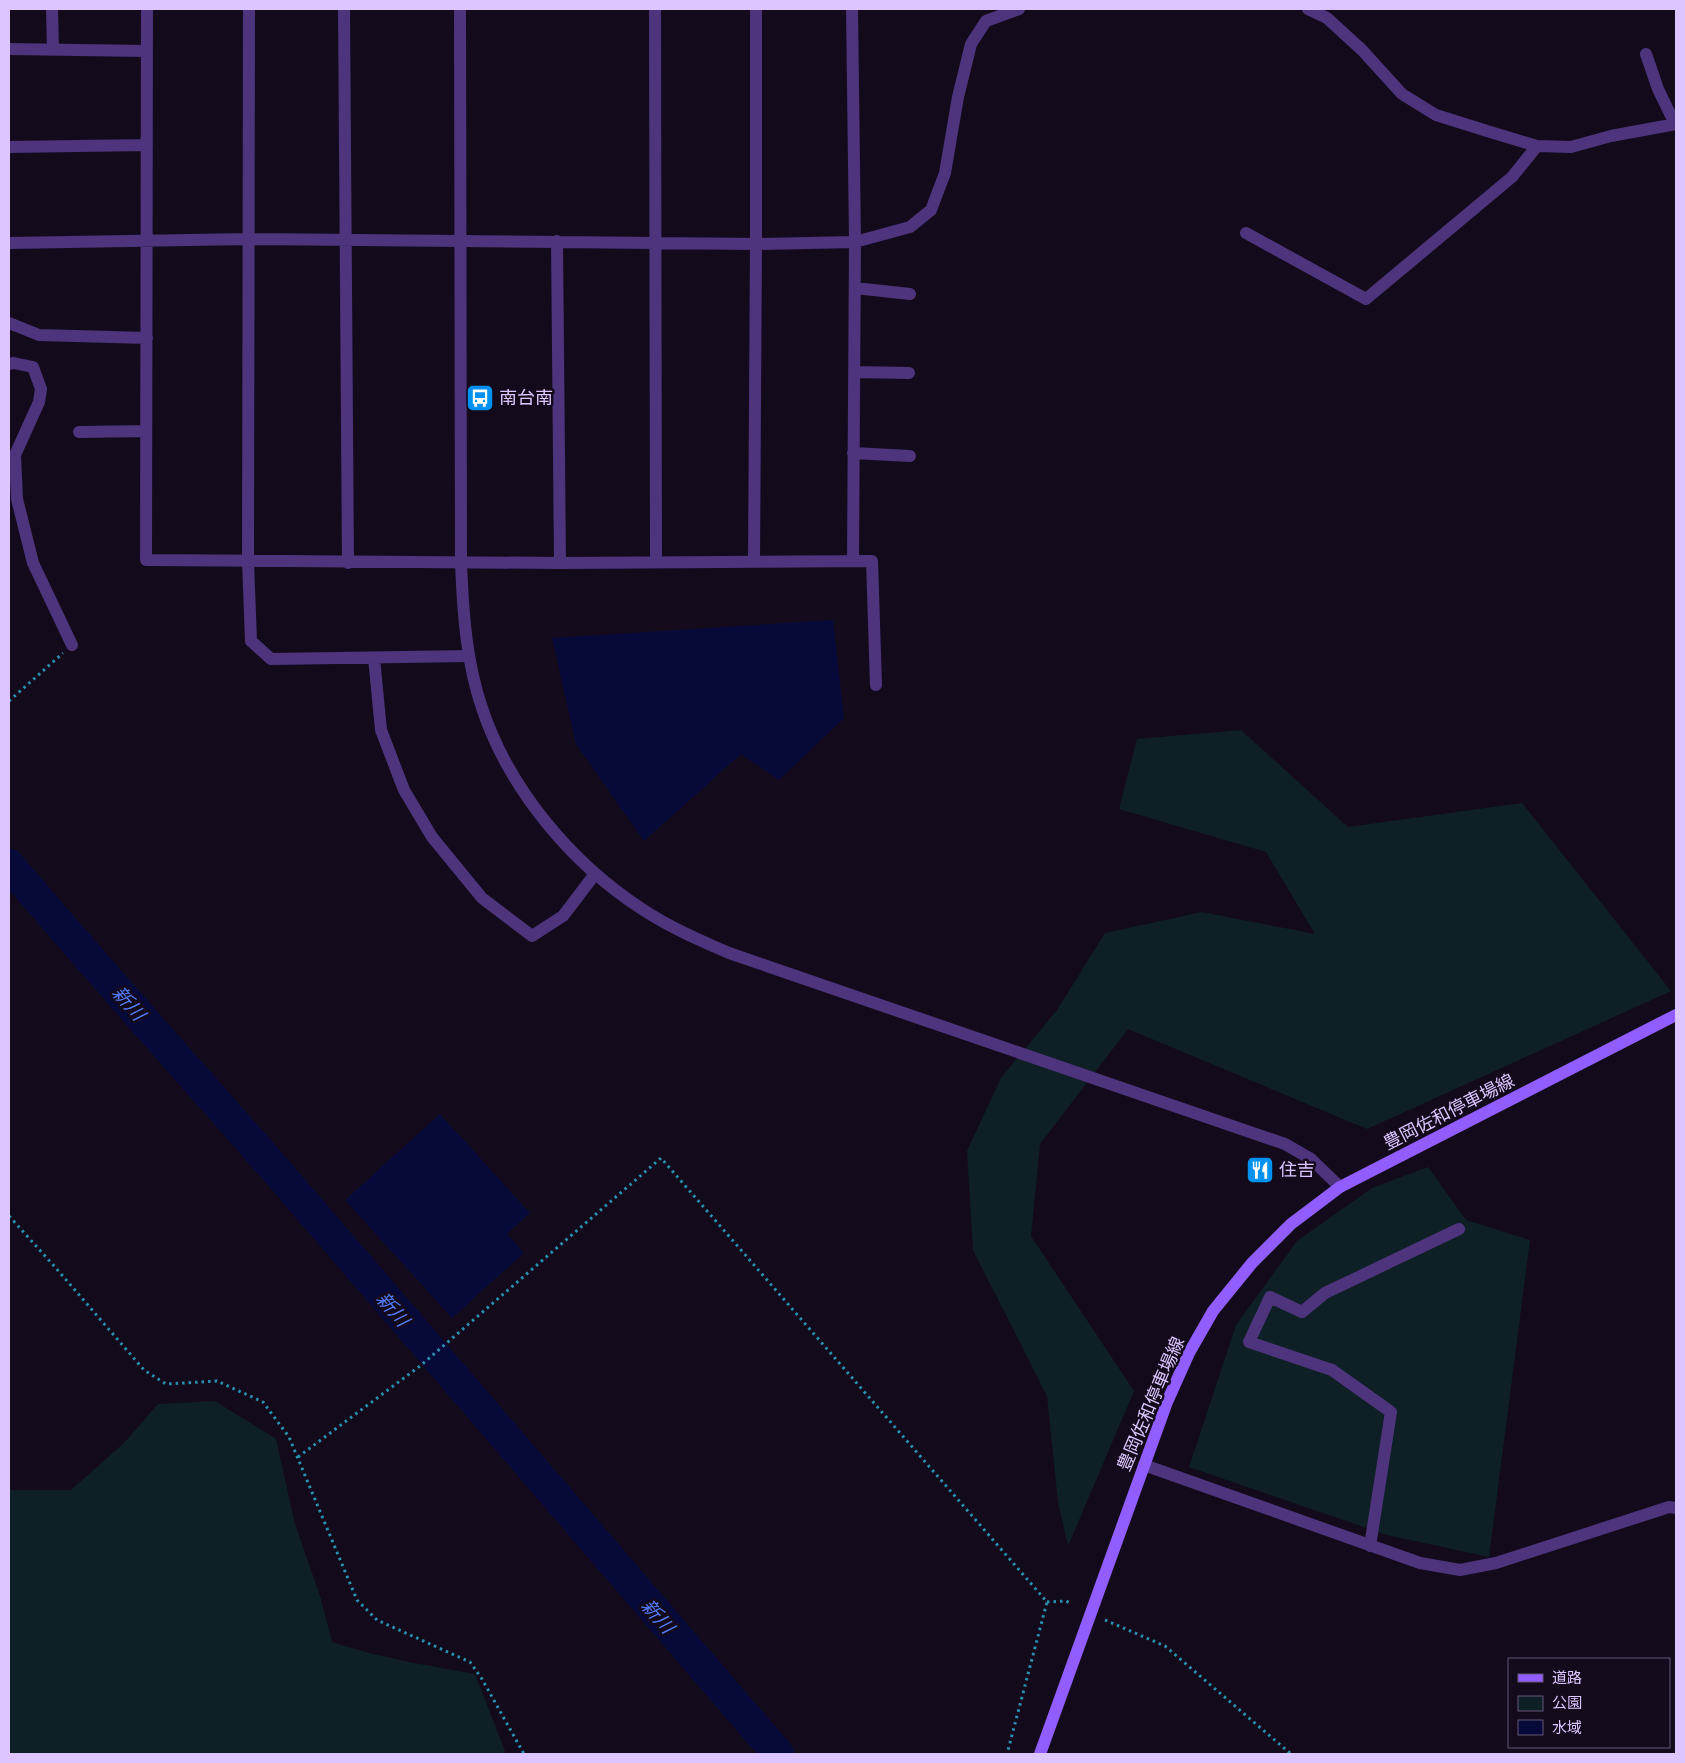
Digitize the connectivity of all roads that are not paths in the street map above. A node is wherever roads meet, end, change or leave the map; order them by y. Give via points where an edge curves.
1 (52, 9) edge
2 (147, 9) edge
3 (249, 9) edge
4 (344, 9) edge
5 (460, 9) edge
6 (655, 9) edge
7 (756, 9) edge
8 (852, 9) edge
9 (1019, 9) edge
10 (1308, 9) edge
11 (9, 49) edge
12 (53, 50) junction
13 (147, 51) junction
14 (1646, 54) dead end
15 (1676, 124) edge
16 (147, 145) junction
17 (1537, 146) junction
18 (9, 147) edge
19 (1246, 233) dead end
20 (249, 239) junction
21 (346, 240) junction
22 (460, 240) junction
23 (147, 241) junction
24 (557, 241) junction
25 (655, 242) junction
26 (855, 242) junction
27 (9, 243) edge
28 (756, 244) junction
29 (855, 288) junction
30 (910, 294) dead end
31 (9, 323) edge
32 (146, 338) junction
33 (9, 364) edge
34 (854, 372) junction
35 (909, 374) dead end
36 (146, 431) junction
37 (78, 432) dead end
38 (854, 453) junction
39 (910, 456) dead end
40 (248, 561) junction
41 (853, 561) junction
42 (656, 562) junction
43 (754, 562) junction
44 (348, 563) junction
45 (460, 563) junction
46 (560, 563) junction
47 (72, 645) road end
48 (469, 656) junction
49 (374, 658) junction
50 (876, 685) dead end
51 (595, 874) junction
52 (1676, 1015) edge
53 (1340, 1187) junction
54 (1459, 1229) dead end
55 (1144, 1465) junction
56 (1676, 1508) edge
57 (1370, 1546) junction
58 (1040, 1754) edge

1 - 12 street
2 - 13 street
3 - 20 street
4 - 21 street
5 - 22 street
6 - 25 street
7 - 28 street
8 - 26 street
9 - 26 street via 986,21 971,44 945,173 931,210 910,227
10 - 17 street via 1327,18 1402,94 1436,115
11 - 12 street
12 - 13 street
13 - 16 street
14 - 15 street via 1658,89
15 - 17 street via 1570,147
16 - 18 street
16 - 23 street
17 - 19 street via 1512,177 1366,299
20 - 21 street
20 - 23 street
20 - 40 street
21 - 22 street
21 - 44 street
22 - 24 street
22 - 45 street
23 - 27 street
23 - 32 street
24 - 25 street
24 - 46 street
25 - 28 street
25 - 42 street
26 - 28 street
26 - 29 street
28 - 43 street
29 - 30 street
29 - 34 street
31 - 32 street via 39,335
32 - 36 street
33 - 47 street via 33,367 41,389 39,402 15,455 17,499 34,563
34 - 35 street
34 - 38 street
36 - 37 street
36 - 40 street via 146,560
38 - 39 street
38 - 41 street
40 - 44 street
40 - 49 street via 251,641 272,659
41 - 43 street
41 - 50 street via 872,561
42 - 43 street
42 - 46 street
44 - 45 street
45 - 46 street
45 - 48 street
48 - 49 street
48 - 51 street via 482,708 501,755 560,839
49 - 51 street via 381,730 404,790 432,837 482,898 532,936 564,916
51 - 53 street via 642,910 729,954 1285,1144 1311,1159
52 - 53 main road, 豊岡佐和停車場線
53 - 55 main road, 豊岡佐和停車場線 via 1291,1224 1252,1263 1213,1311 1167,1402
54 - 57 street via 1325,1293 1302,1312 1270,1297 1249,1342 1332,1370 1391,1412
55 - 57 street
55 - 58 main road, 豊岡佐和停車場線
56 - 57 street via 1668,1507 1496,1563 1460,1570 1420,1563

